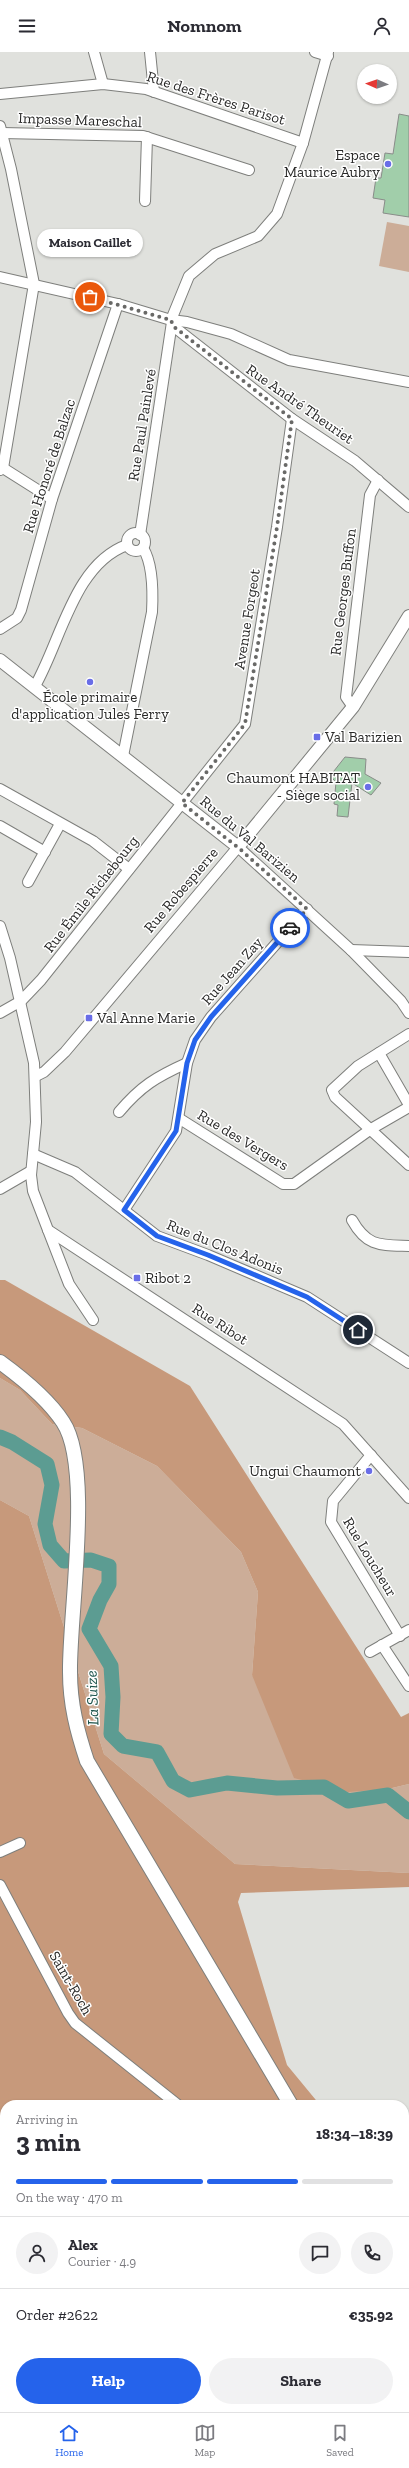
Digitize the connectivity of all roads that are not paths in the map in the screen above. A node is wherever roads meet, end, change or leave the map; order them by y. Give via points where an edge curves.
1 (94, 52) edge
2 (150, 52) edge
3 (315, 52) edge
4 (328, 54) edge
5 (103, 84) junction
6 (154, 92) junction
7 (0, 94) edge
8 (1, 130) edge
9 (147, 137) junction
10 (303, 142) junction
11 (249, 170) dead end
12 (145, 201) dead end
13 (1, 280) edge
14 (34, 284) junction
15 (118, 304) junction
16 (172, 323) junction
17 (409, 382) edge
18 (292, 419) junction
19 (2, 469) edge
20 (378, 480) junction
21 (52, 499) junction
22 (409, 507) edge
23 (140, 535) junction
24 (127, 545) junction
25 (142, 548) junction
26 (409, 616) edge
27 (0, 629) edge
28 (0, 660) edge
29 (35, 686) junction
30 (353, 707) junction
31 (123, 756) junction
32 (0, 789) edge
33 (182, 803) junction
34 (60, 824) junction
35 (0, 826) edge
36 (238, 847) junction
37 (45, 852) junction
38 (129, 869) junction
39 (28, 882) dead end
40 (307, 909) junction
41 (0, 926) edge
42 (351, 950) junction
43 (409, 952) edge
44 (20, 1001) junction
45 (0, 1013) edge
46 (409, 1013) edge
47 (409, 1034) edge
48 (380, 1053) junction
49 (187, 1063) junction
50 (36, 1076) junction
51 (409, 1106) edge
52 (119, 1112) dead end
53 (180, 1119) junction
54 (371, 1129) junction
55 (33, 1154) junction
56 (409, 1165) edge
57 (32, 1170) junction
58 (0, 1189) edge
59 (124, 1210) junction
60 (352, 1220) dead end
61 (48, 1230) junction
62 (409, 1246) edge
63 (94, 1320) dead end
64 (0, 1362) edge
65 (409, 1363) edge
66 (371, 1454) junction
67 (409, 1498) edge
68 (405, 1633) edge
69 (382, 1645) junction
70 (370, 1652) dead end
71 (409, 1686) edge
72 (20, 1843) dead end
73 (0, 1852) edge
74 (0, 1885) edge
75 (172, 2100) edge
76 (288, 2100) edge

1 - 5 street
2 - 6 street
3 - 4 street
4 - 10 street, Rue Paul Painlevé
5 - 6 street, Rue des Frères Parisot
5 - 7 street, Rue des Frères Parisot
6 - 10 street, Rue des Frères Parisot
8 - 9 street, Impasse Mareschal
8 - 14 street
9 - 11 street, Impasse Mareschal
9 - 12 street
10 - 16 street, Rue Paul Painlevé via 277,214 258,236 216,254 190,276
13 - 14 street
14 - 15 street
14 - 19 street
15 - 16 street
15 - 21 street, Rue Honoré de Balzac
16 - 17 street via 187,322 231,334 289,360
16 - 18 street, Rue André Theuriet
16 - 23 street, Rue Paul Painlevé
18 - 20 street, Rue André Theuriet via 355,461
18 - 33 street, Avenue Forgeot via 245,724
19 - 21 street
20 - 22 street, Rue André Theuriet
20 - 30 street, Rue Georges Buffon via 370,495 353,628 346,697
21 - 27 street, Rue Honoré de Balzac via 20,614
23 - 24 street via 132,534
23 - 25 street via 145,541
24 - 25 street via 136,551
24 - 29 street via 115,550 88,574
25 - 31 street via 146,554 152,612
26 - 30 street, Rue Robespierre
28 - 29 street, Rue du Val Barizien
29 - 31 street, Rue du Val Barizien
30 - 36 street, Rue Robespierre
31 - 33 street, Rue du Val Barizien
32 - 34 street
33 - 36 street, Rue du Val Barizien
33 - 38 street, Rue Émile Richebourg
34 - 37 street
34 - 38 street via 93,841
35 - 37 street
36 - 40 street, Rue du Val Barizien
36 - 50 street, Rue Robespierre via 65,1052 44,1072
37 - 39 street
38 - 44 street, Rue Émile Richebourg via 41,980
40 - 42 street, Rue du Val Barizien
40 - 49 street, Rue Jean Zay via 211,1017 195,1040
41 - 44 street
42 - 43 street
42 - 46 street, Rue du Val Barizien via 401,1001
44 - 45 street, Rue Émile Richebourg
44 - 50 street
47 - 48 street
48 - 51 street, Rue des Vergers
48 - 54 street via 358,1066 332,1090 335,1097
49 - 52 street via 164,1073 138,1090
49 - 53 street, Rue Jean Zay
50 - 55 street
51 - 54 street, Rue des Vergers
53 - 54 street, Rue des Vergers via 283,1184 294,1184
53 - 59 street, Rue Jean Zay via 168,1144
54 - 56 street
55 - 57 street
55 - 59 street, Rue du Clos Adonis via 75,1172
57 - 58 street
57 - 61 street via 33,1191
59 - 65 street, Rue du Clos Adonis via 157,1236 307,1297
60 - 62 street via 359,1233 370,1242
61 - 63 street via 69,1284
61 - 66 street, Rue Ribot via 343,1424
64 - 76 main road via 18,1374 64,1423 73,1448 76,1467 76,1561 70,1672 72,1706 77,1732 87,1761
66 - 67 street, Rue Ribot
66 - 68 street, Rue Loucheur via 333,1501 331,1522
68 - 69 street
69 - 70 street
69 - 71 street
72 - 73 street
74 - 75 street, Saint-Roch via 75,2023

